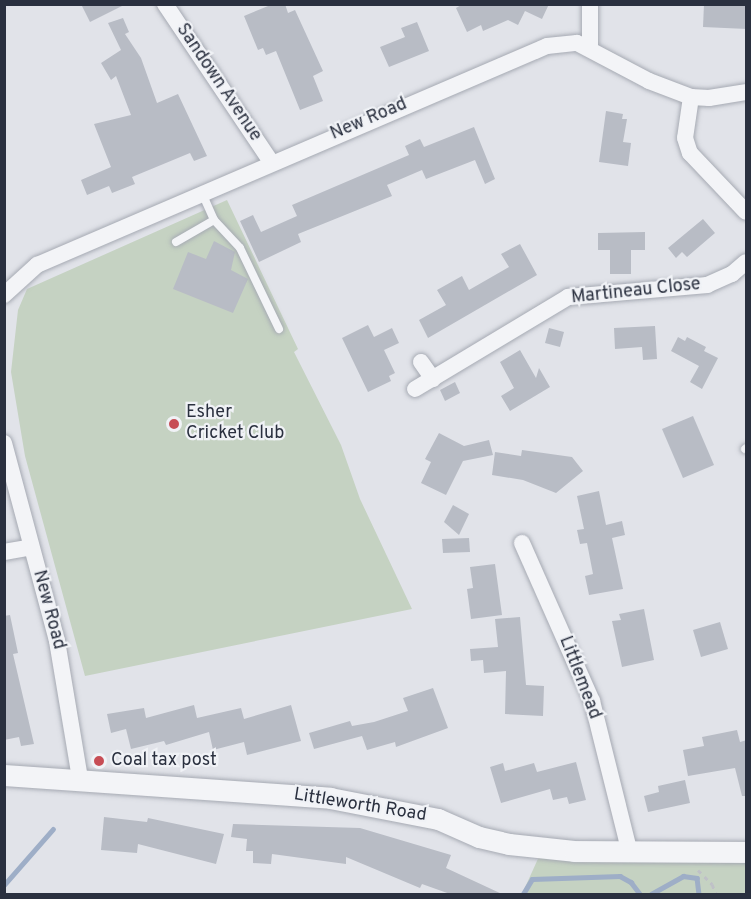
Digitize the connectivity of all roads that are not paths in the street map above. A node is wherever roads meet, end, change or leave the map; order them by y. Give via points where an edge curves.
1 (165, 4) edge
2 (590, 4) edge
3 (590, 47) junction
4 (747, 92) edge
5 (691, 97) junction
6 (271, 162) junction
7 (202, 193) junction
8 (747, 212) edge
9 (214, 220) junction
10 (176, 242) dead end
11 (747, 262) edge
12 (4, 295) edge
13 (279, 329) dead end
14 (421, 362) dead end
15 (433, 379) junction
16 (416, 390) dead end
17 (4, 443) edge
18 (522, 543) dead end
19 (31, 547) junction
20 (4, 552) edge
21 (4, 775) edge
22 (80, 778) junction
23 (747, 852) edge
24 (630, 853) junction

1 - 6 street, Sandown Avenue
2 - 3 street
3 - 5 street, New Road via 649,81
3 - 6 street, New Road via 562,42 535,49
4 - 5 street, New Road
5 - 8 street via 685,138 690,153
6 - 7 street, New Road
7 - 9 lane
7 - 12 street, New Road via 37,265
9 - 10 lane
9 - 13 lane via 240,248
11 - 15 street, Martineau Close via 707,285 568,297
14 - 15 street
15 - 16 street, Martineau Close
17 - 19 street, New Road
18 - 24 street, Littlemead via 592,701
19 - 20 street
19 - 22 street, New Road via 69,695
21 - 22 street, Littleworth Road
22 - 24 street, Littleworth Road via 330,798 438,819 479,837 509,844
23 - 24 street, Littleworth Road

